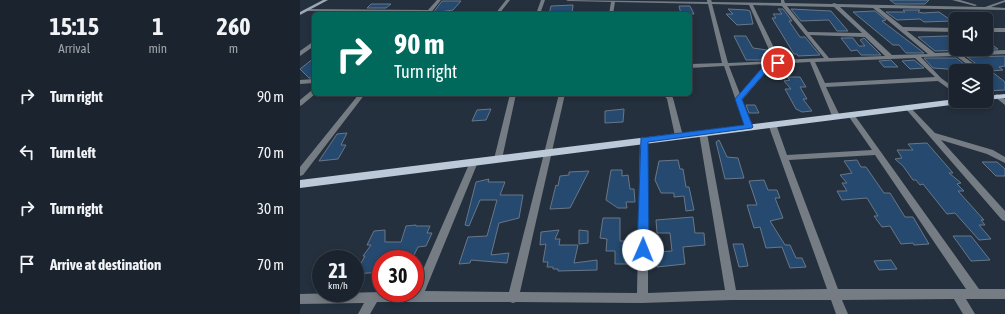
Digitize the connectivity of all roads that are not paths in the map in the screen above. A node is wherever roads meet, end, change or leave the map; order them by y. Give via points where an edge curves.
1 (326, 0) edge
2 (439, 0) edge
3 (508, 0) edge
4 (543, 0) edge
5 (568, 0) edge
6 (638, 0) edge
7 (829, 0) edge
8 (954, 0) edge
9 (1004, 0) edge
10 (613, 1) edge
11 (689, 1) edge
12 (709, 1) edge
13 (751, 2) edge
14 (783, 2) edge
15 (835, 6) junction
16 (874, 6) junction
17 (988, 8) junction
18 (997, 9) junction
19 (1005, 9) edge
20 (308, 10) junction
21 (338, 12) edge
22 (428, 12) edge
23 (499, 12) edge
24 (539, 12) edge
25 (611, 12) edge
26 (300, 14) edge
27 (1005, 14) edge
28 (903, 29) junction
29 (949, 30) edge
30 (993, 30) edge
31 (1005, 30) edge
32 (806, 33) junction
33 (867, 35) junction
34 (312, 45) edge
35 (993, 53) edge
36 (1004, 53) edge
37 (300, 54) edge
38 (949, 54) edge
39 (933, 55) junction
40 (916, 56) junction
41 (960, 56) edge
42 (890, 57) junction
43 (828, 60) junction
44 (812, 61) junction
45 (778, 63) junction
46 (770, 64) junction
47 (971, 64) edge
48 (726, 65) junction
49 (692, 66) edge
50 (939, 79) junction
51 (312, 81) edge
52 (300, 82) edge
53 (823, 85) junction
54 (949, 87) edge
55 (312, 93) edge
56 (360, 96) edge
57 (513, 96) edge
58 (562, 96) edge
59 (668, 96) edge
60 (1001, 96) edge
61 (739, 99) junction
62 (949, 102) edge
63 (1005, 103) edge
64 (300, 104) edge
65 (907, 107) junction
66 (851, 114) junction
67 (836, 116) junction
68 (772, 124) junction
69 (749, 127) junction
70 (703, 132) junction
71 (931, 135) junction
72 (679, 136) junction
73 (644, 140) junction
74 (878, 152) junction
75 (548, 153) junction
76 (784, 158) junction
77 (498, 159) junction
78 (1005, 160) edge
79 (474, 162) junction
80 (300, 173) edge
81 (300, 184) edge
82 (1000, 205) edge
83 (1005, 217) edge
84 (424, 280) edge
85 (957, 294) junction
86 (976, 294) junction
87 (1005, 294) edge
88 (731, 295) junction
89 (835, 295) junction
90 (424, 296) edge
91 (372, 298) edge
92 (513, 298) junction
93 (642, 298) junction
94 (300, 299) edge
95 (372, 300) edge
96 (364, 314) edge
97 (842, 314) edge
98 (969, 314) edge

1 - 20 street
2 - 22 street
3 - 23 street
4 - 24 street
5 - 10 street
6 - 10 street
6 - 11 street
7 - 15 street
8 - 17 street
9 - 17 street
10 - 25 street
11 - 12 street
12 - 13 street
12 - 48 street
13 - 14 street
13 - 45 street
14 - 15 street
14 - 32 street
15 - 16 street
15 - 33 street
16 - 17 street
16 - 28 street
17 - 18 street
18 - 19 street
18 - 27 street
20 - 21 street
20 - 26 street
28 - 29 street
28 - 39 street
30 - 31 street
32 - 33 street
32 - 43 street
33 - 42 street
34 - 37 street
35 - 36 street
38 - 39 street
39 - 40 street
40 - 42 street
40 - 50 street
41 - 47 street
42 - 43 street
43 - 44 street
44 - 45 street
44 - 53 street
45 - 46 street
46 - 48 street
46 - 61 street
48 - 49 street
48 - 61 street
50 - 53 street
50 - 54 street
51 - 52 street
53 - 67 street
55 - 64 street
56 - 80 street
57 - 77 street
58 - 75 street
59 - 72 street
60 - 63 street
61 - 69 street
62 - 65 main road
65 - 66 main road
65 - 71 street
66 - 67 main road
66 - 74 street
67 - 68 main road
68 - 69 main road
68 - 76 street
69 - 70 main road
70 - 72 main road
70 - 88 street
71 - 78 street via 990,152
71 - 82 street
72 - 73 main road
73 - 75 main road
73 - 93 street
74 - 76 street
74 - 86 street
75 - 77 main road
75 - 92 street
76 - 89 street
77 - 79 main road
79 - 81 main road
79 - 84 street
82 - 83 street
85 - 86 street
85 - 89 street
85 - 98 street
86 - 87 street
88 - 89 street
88 - 93 street
89 - 97 street
90 - 92 street
91 - 94 street
92 - 93 street
95 - 96 street

